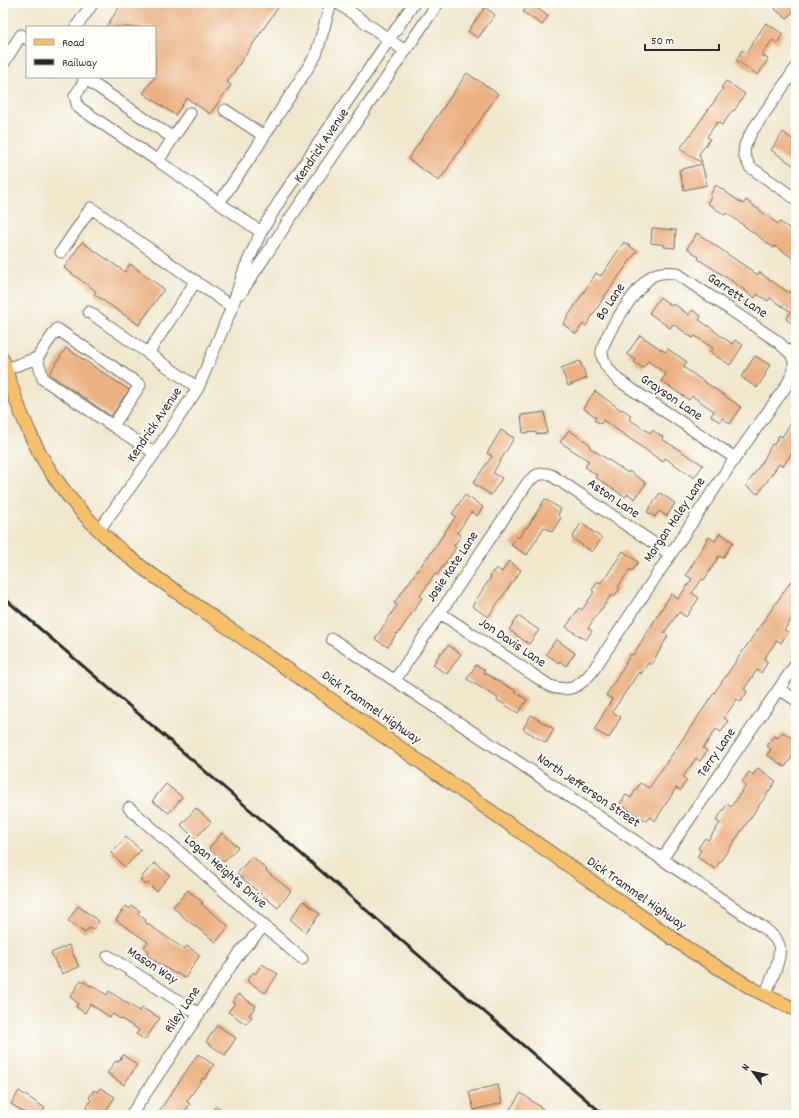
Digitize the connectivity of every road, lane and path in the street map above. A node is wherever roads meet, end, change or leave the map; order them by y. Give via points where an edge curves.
1 (93, 3) edge
2 (331, 3) edge
3 (338, 3) edge
4 (414, 3) edge
5 (438, 3) edge
6 (77, 26) edge
7 (26, 38) edge
8 (389, 39) junction
9 (405, 51) junction
10 (3, 64) edge
11 (796, 68) edge
12 (84, 78) edge
13 (225, 110) dead end
14 (190, 113) dead end
15 (264, 136) junction
16 (173, 138) junction
17 (158, 161) junction
18 (796, 199) edge
19 (219, 203) junction
20 (261, 232) junction
21 (61, 252) dead end
22 (655, 274) joint
23 (196, 281) junction
24 (232, 307) junction
25 (90, 312) dead end
26 (148, 353) junction
27 (602, 353) joint
28 (37, 358) junction
29 (794, 361) joint
30 (4, 365) edge
31 (198, 388) junction
32 (113, 426) junction
33 (155, 453) junction
34 (735, 458) junction
35 (538, 474) joint
36 (99, 530) junction
37 (670, 554) junction
38 (440, 613) junction
39 (332, 639) dead end
40 (796, 664) edge
41 (395, 680) junction
42 (779, 688) junction
43 (571, 689) joint
44 (796, 700) edge
45 (130, 808) dead end
46 (662, 859) junction
47 (264, 926) junction
48 (108, 956) dead end
49 (302, 959) dead end
50 (765, 995) junction
51 (796, 1010) edge
52 (199, 1014) junction
53 (131, 1115) edge

1 - 6 street
2 - 15 street via 316,55
3 - 8 street
4 - 8 street, Kendrick Avenue
5 - 9 street, Kendrick Avenue
7 - 10 street via 21,35
8 - 9 street
8 - 20 street, Kendrick Avenue
9 - 24 street, Kendrick Avenue
11 - 18 street via 752,131 745,145 744,155 750,167
12 - 16 street
12 - 17 street via 75,96 78,107
13 - 15 street
14 - 16 street
15 - 19 street
16 - 17 street
17 - 19 street
19 - 20 street
20 - 24 street, Kendrick Avenue
21 - 23 street via 91,208
22 - 27 street, Bo Lane via 639,288 605,339
22 - 29 street, Garrett Lane via 676,273 777,341 791,354
23 - 24 street
23 - 26 street
24 - 31 street, Kendrick Avenue
25 - 26 street
26 - 31 street
27 - 34 street, Grayson Lane via 607,366 618,380
28 - 30 street
28 - 32 street via 44,379
28 - 32 street via 57,329 140,385
29 - 34 street, Morgan Haley Lane via 794,370 787,384
30 - 36 main road, Dick Trammel Highway via 28,431 46,464 67,494
31 - 33 street, Kendrick Avenue
32 - 33 street
33 - 36 street, Kendrick Avenue
34 - 37 street, Morgan Haley Lane
35 - 37 street, Aston Lane via 551,475
35 - 38 street, Josie Kate Lane via 528,482
36 - 50 main road, Dick Trammel Highway via 144,569 684,947
37 - 43 street, Morgan Haley Lane via 592,672 582,683
38 - 41 street, Josie Kate Lane
38 - 43 street, Jon Davis Lane via 550,686 560,690
39 - 41 street, North Jefferson Street
40 - 42 street, Terry Lane
41 - 46 street, North Jefferson Street
42 - 44 street
42 - 46 street, Terry Lane
45 - 47 street, Logan Heights Drive
46 - 50 street, North Jefferson Street via 773,936 779,945 777,964
47 - 49 street, Logan Heights Drive
47 - 52 street, Riley Lane via 241,951
48 - 52 street, Mason Way
50 - 51 main road, Dick Trammel Highway
52 - 53 street, Riley Lane

